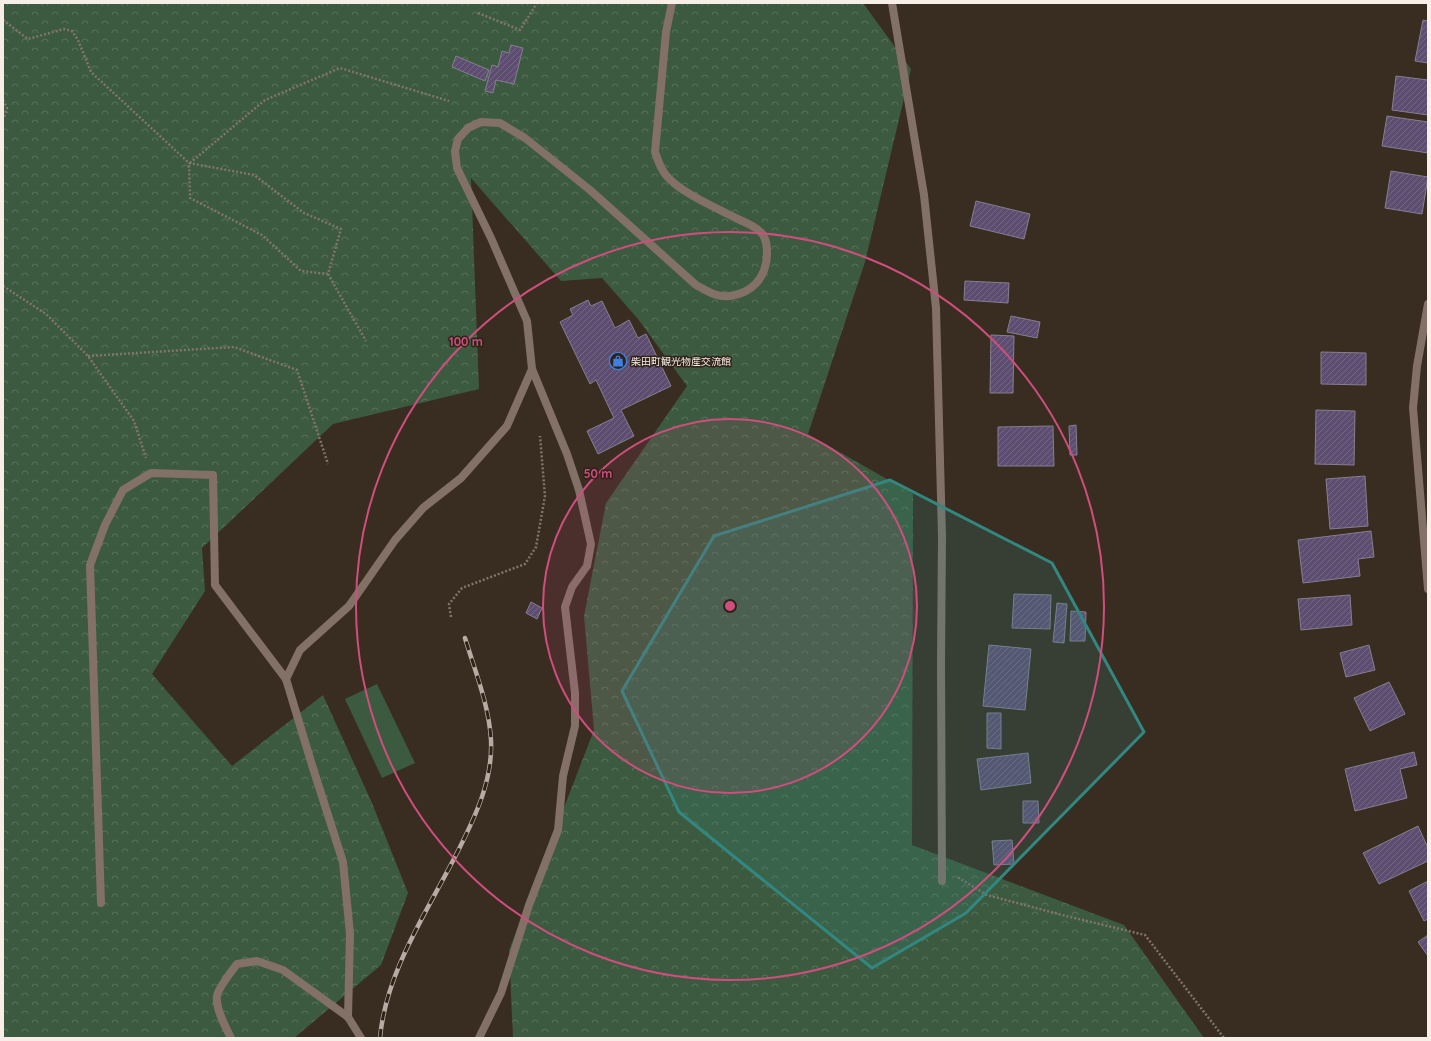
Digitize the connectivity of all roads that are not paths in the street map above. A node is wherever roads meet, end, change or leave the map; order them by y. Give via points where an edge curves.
1 (672, 3) edge
2 (892, 3) edge
3 (1428, 304) edge
4 (532, 369) junction
5 (1428, 589) edge
6 (286, 679) junction
7 (942, 881) road end
8 (101, 903) dead end
9 (348, 1017) junction
10 (231, 1038) edge
11 (361, 1038) edge
12 (479, 1038) edge

1 - 4 street via 666,32 655,152 662,170 677,186 763,234 768,246 762,278 746,292 729,297 713,295 696,285 590,190 525,138 500,122 481,122 468,128 458,139 455,151 457,168 527,321
2 - 7 street via 924,195 936,308 942,536
3 - 5 street via 1417,366 1413,408
4 - 6 street via 507,426 461,478 423,508 395,540 349,606 300,650
4 - 12 street via 567,454 579,490 591,544 587,566 572,587 565,607 575,693 575,726 563,776 558,830 529,906 501,993
6 - 8 street via 215,585 213,475 151,473 124,490 105,526 90,565
6 - 9 street via 343,862 350,934
9 - 10 street via 283,970 257,961 237,964 217,996 220,1016
9 - 11 street

